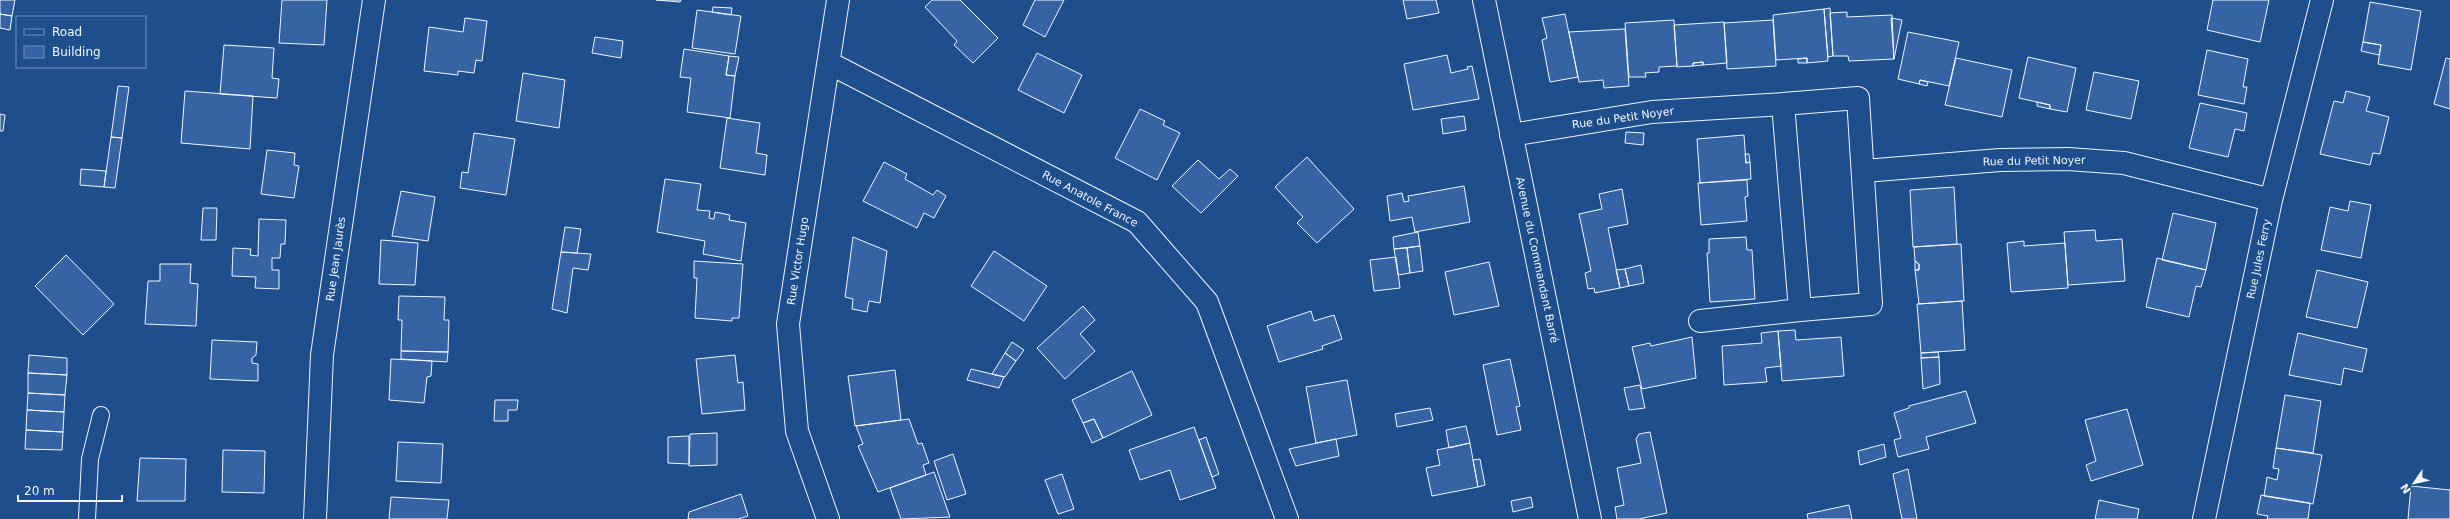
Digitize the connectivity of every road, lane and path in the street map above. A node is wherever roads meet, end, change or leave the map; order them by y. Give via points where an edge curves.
1 (374, 0) edge
2 (838, 0) edge
3 (1484, 0) edge
4 (2322, 0) edge
5 (829, 63) junction
6 (1783, 104) junction
7 (1511, 135) junction
8 (1864, 171) junction
9 (2271, 200) junction
10 (1800, 310) junction
11 (1700, 321) dead end
12 (101, 415) dead end
13 (88, 519) edge
14 (315, 519) edge
15 (828, 519) edge
16 (1287, 519) edge
17 (1590, 519) edge
18 (2204, 519) edge

1 - 14 street, Rue Jean Jaurès via 322,355
2 - 5 street, Rue Victor Hugo
3 - 7 street, Avenue du Commandant Barré
4 - 9 street, Rue Jules Ferry
5 - 15 street, Rue Victor Hugo via 788,324 797,431
5 - 16 street, Rue Anatole France via 1137,222 1207,302
6 - 7 street, Rue du Petit Noyer via 1652,112
6 - 8 street, Rue du Petit Noyer via 1858,98
6 - 10 street
7 - 17 street, Avenue du Commandant Barré
8 - 9 street, Rue du Petit Noyer via 2000,160 2068,159 2124,163
8 - 10 street, Rue du Petit Noyer via 1871,304
9 - 18 street, Rue Jules Ferry
10 - 11 street, Rue du Petit Noyer
12 - 13 lane via 90,459

